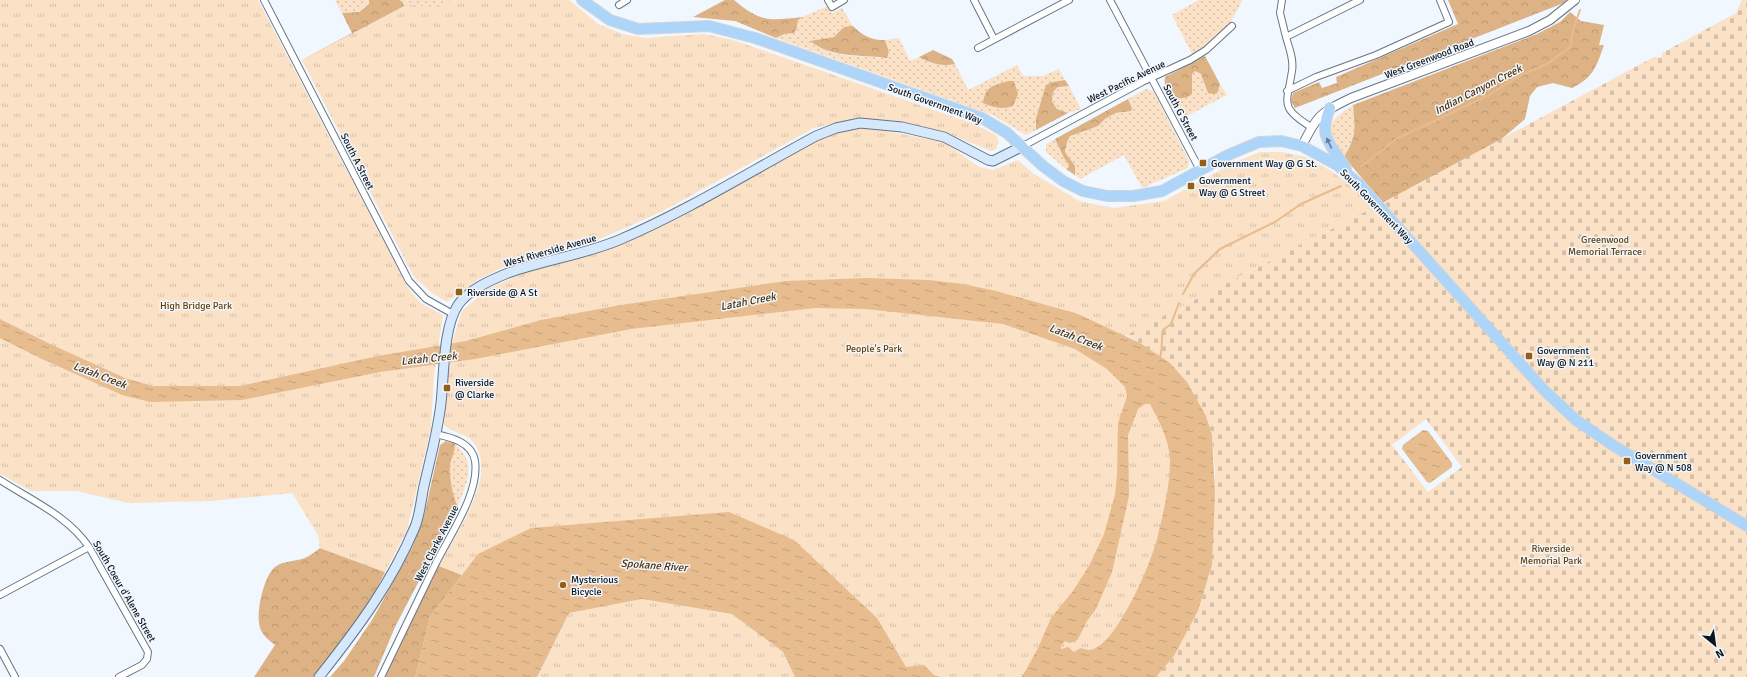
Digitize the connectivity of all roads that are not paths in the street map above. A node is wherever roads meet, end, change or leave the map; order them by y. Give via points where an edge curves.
1 (264, 0) edge
2 (582, 0) edge
3 (627, 0) edge
4 (828, 0) edge
5 (844, 0) edge
6 (974, 0) edge
7 (1070, 0) edge
8 (1110, 0) edge
9 (1282, 0) edge
10 (1360, 0) edge
11 (1440, 0) edge
12 (1575, 0) edge
13 (619, 5) dead end
14 (1232, 26) dead end
15 (1286, 37) junction
16 (994, 39) junction
17 (978, 48) dead end
18 (1152, 78) junction
19 (1287, 91) junction
20 (1330, 108) junction
21 (1311, 127) junction
22 (1023, 146) junction
23 (1302, 146) junction
24 (1200, 170) junction
25 (1348, 175) junction
26 (453, 314) junction
27 (435, 434) junction
28 (0, 480) edge
29 (1747, 526) edge
30 (89, 546) junction
31 (0, 594) edge
32 (0, 649) edge
33 (15, 677) edge
34 (119, 677) edge
35 (319, 677) edge
36 (382, 677) edge

1 - 26 street, South A Street via 409,281 426,299
2 - 22 main road, South Government Way via 610,20 638,29 709,26 755,38 982,118
3 - 13 street
4 - 5 street via 832,7
6 - 16 street
7 - 16 street
8 - 18 street, South G Street
9 - 15 street via 1280,13
10 - 15 street
11 - 19 street via 1449,22
12 - 20 street, West Greenwood Road via 1550,20 1529,31
14 - 18 street, West Pacific Avenue via 1206,50
15 - 19 street via 1292,60
16 - 17 street
18 - 22 street, West Pacific Avenue
18 - 24 street, South G Street
19 - 21 street via 1287,104 1294,117
20 - 21 street, West Greenwood Road via 1319,116
25 -> 20 main road via 1326,136 1324,127
21 - 23 street, West Greenwood Road
22 - 24 main road, South Government Way via 1042,166 1063,181 1083,191 1107,196 1133,196 1162,191
22 - 26 main road, West Riverside Avenue via 999,159 988,160 944,137 924,131 860,123 836,128 816,136 692,204 618,240 588,251 526,266 496,278 467,296 458,304
23 - 24 main road, South Government Way via 1281,141 1259,142
23 - 25 main road, South Government Way via 1337,164
25 - 29 main road, South Government Way via 1544,390 1576,420 1614,446
26 - 27 main road, West Riverside Avenue
27 - 35 main road, West Riverside Avenue via 415,526 396,568 370,612
27 - 36 street, West Clarke Avenue via 454,438 466,446 474,460 474,478 459,520 443,548
28 - 30 street, South Coeur d'Alene Street via 67,523
30 - 31 street
30 - 34 street, South Coeur d'Alene Street via 148,652 148,659 142,665
32 - 33 street

